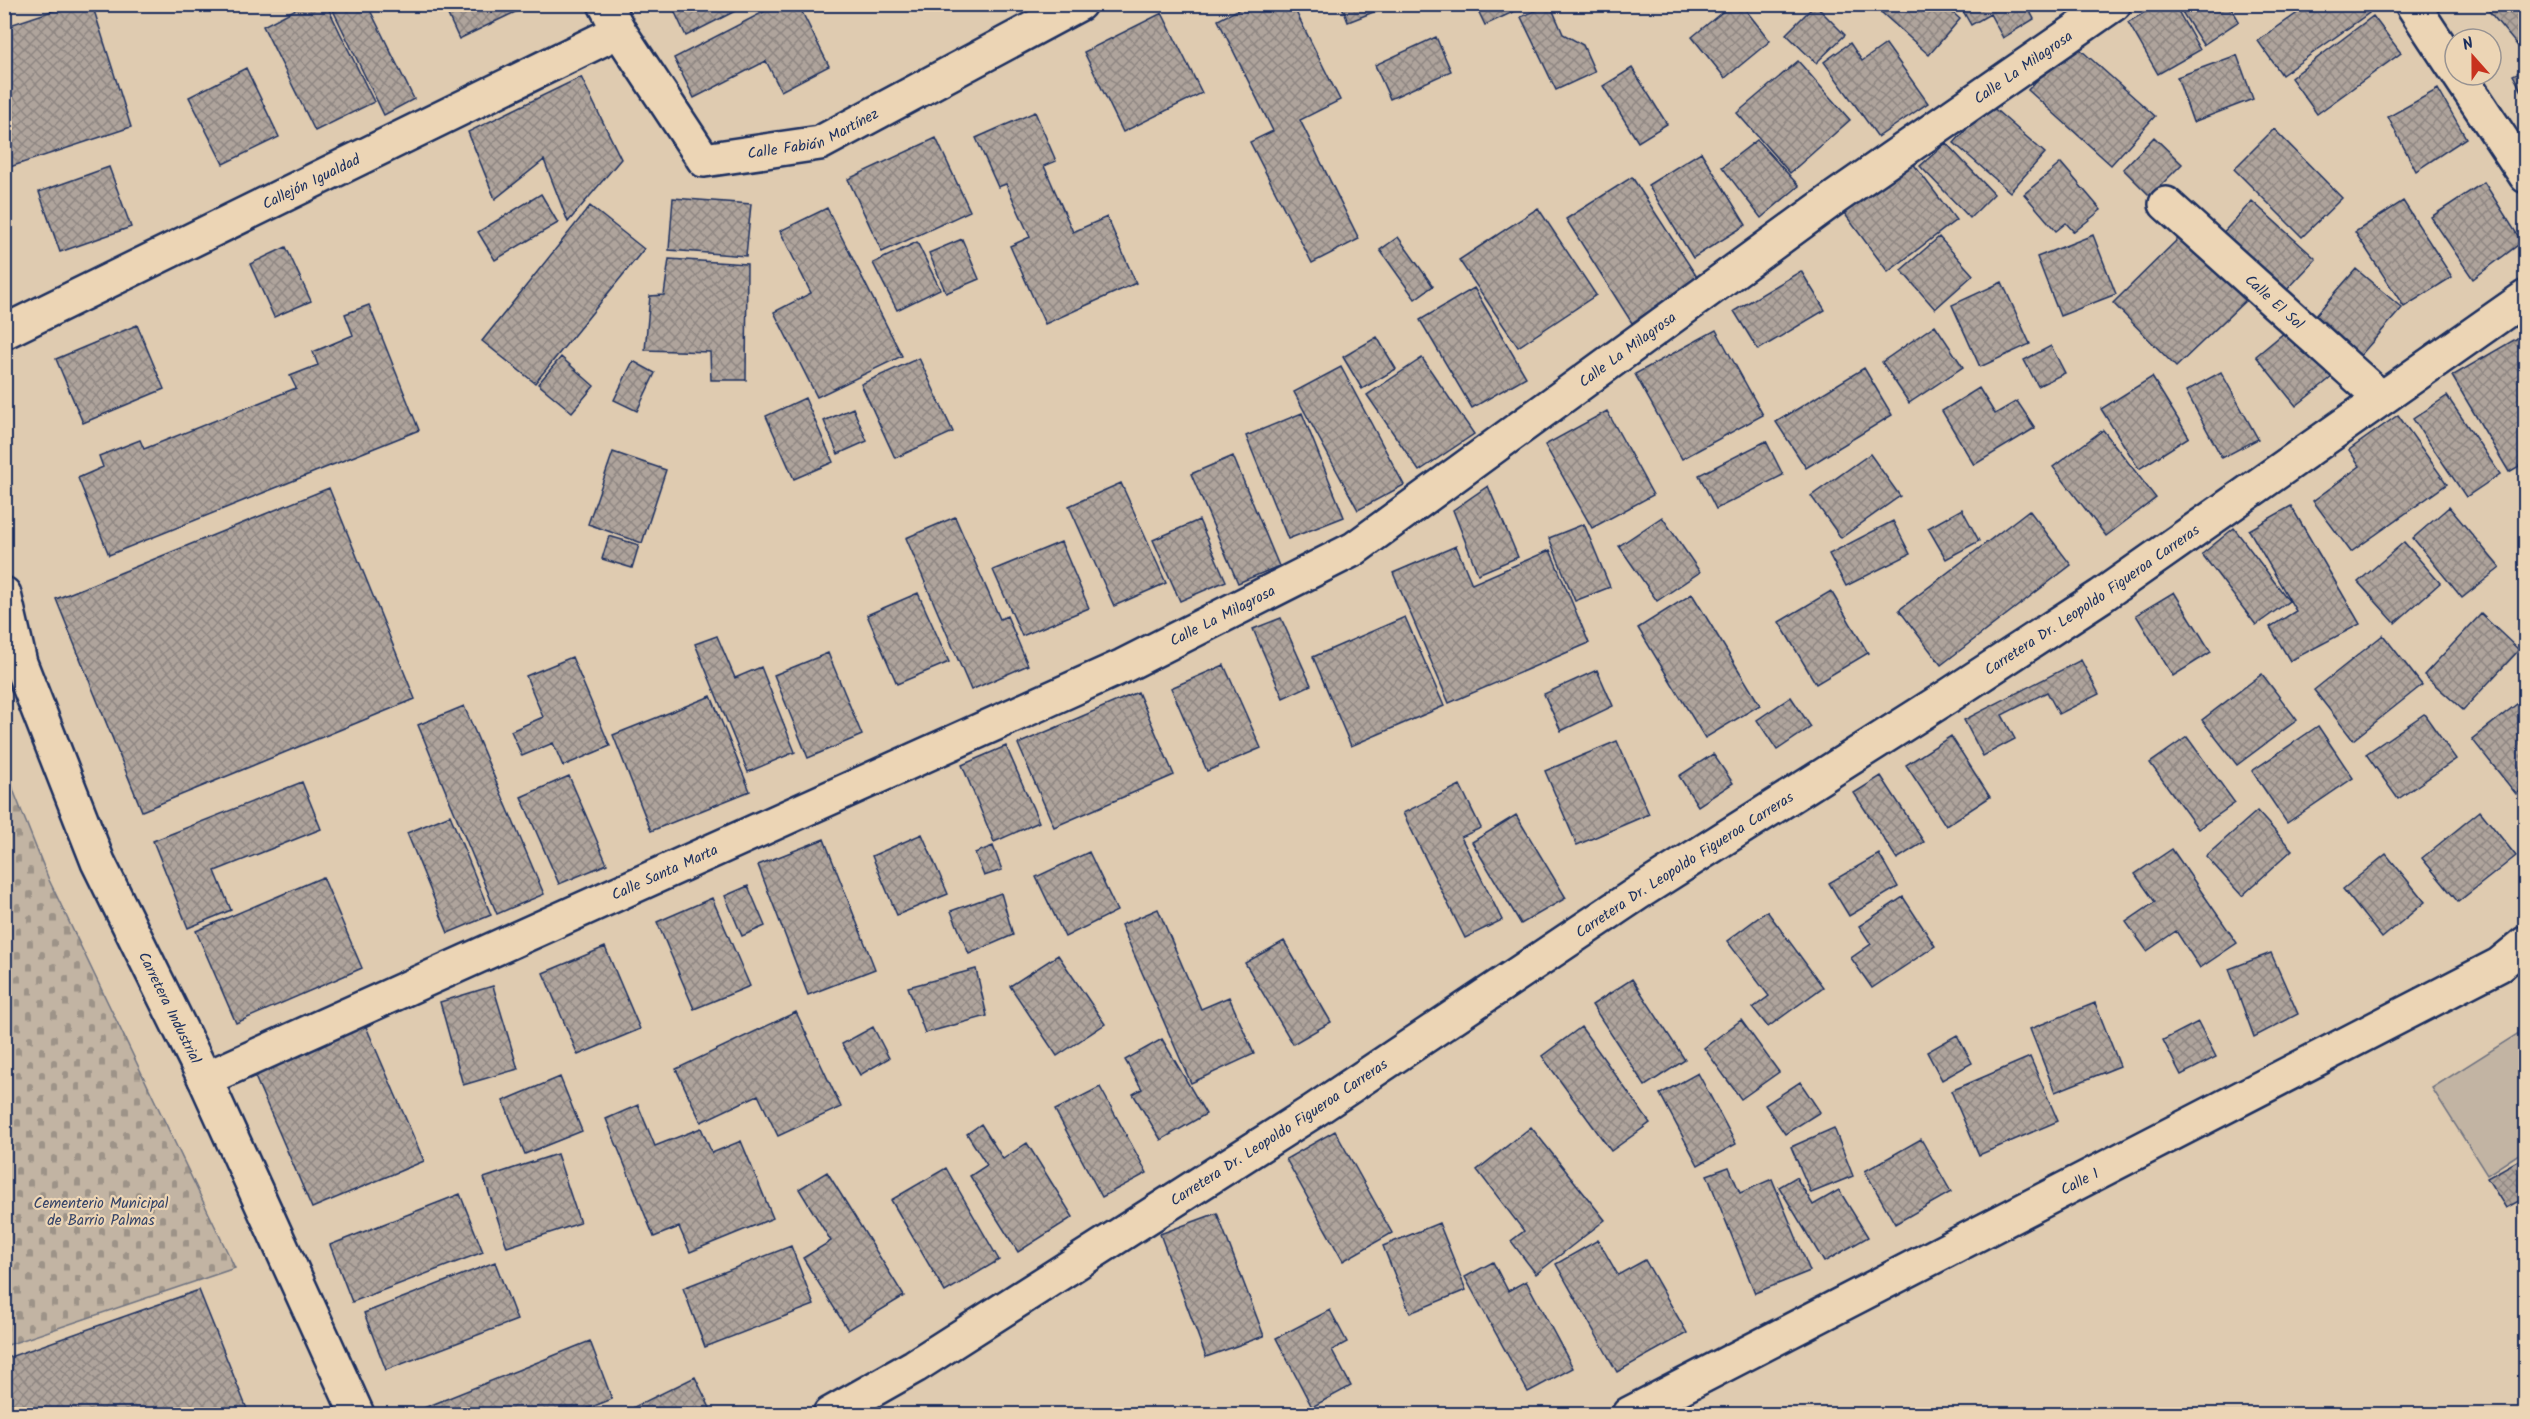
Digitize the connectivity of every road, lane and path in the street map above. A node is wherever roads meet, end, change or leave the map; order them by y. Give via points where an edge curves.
1 (1079, 4) edge
2 (2114, 4) edge
3 (2412, 4) edge
4 (612, 18) edge
5 (2443, 51) edge
6 (2467, 87) edge
7 (2526, 176) edge
8 (2166, 204) dead end
9 (2526, 297) edge
10 (4, 332) edge
11 (2381, 398) junction
12 (4, 594) edge
13 (12, 665) edge
14 (1123, 666) joint
15 (2526, 943) edge
16 (205, 1079) junction
17 (1638, 1412) edge
18 (357, 1414) edge
19 (830, 1414) edge

1 - 4 street, Calle Fabián Martínez via 820,143 705,160
2 - 14 street, Calle La Milagrosa via 1836,197 1354,549
3 - 5 street
4 - 10 street, Callejón Igualdad
6 - 7 street
8 - 11 street, Calle El Sol
9 - 11 street, Carretera Dr. Leopoldo Figueroa Carreras
11 - 19 street, Carretera Dr. Leopoldo Figueroa Carreras via 2101,596 1947,697 1638,893 915,1366
12 - 13 street, Carretera Industrial
13 - 16 street, Carretera Industrial via 98,862
14 - 16 street, Calle Santa Marta
15 - 17 street, Calle 1 via 2499,965
16 - 18 street, Carretera Industrial

